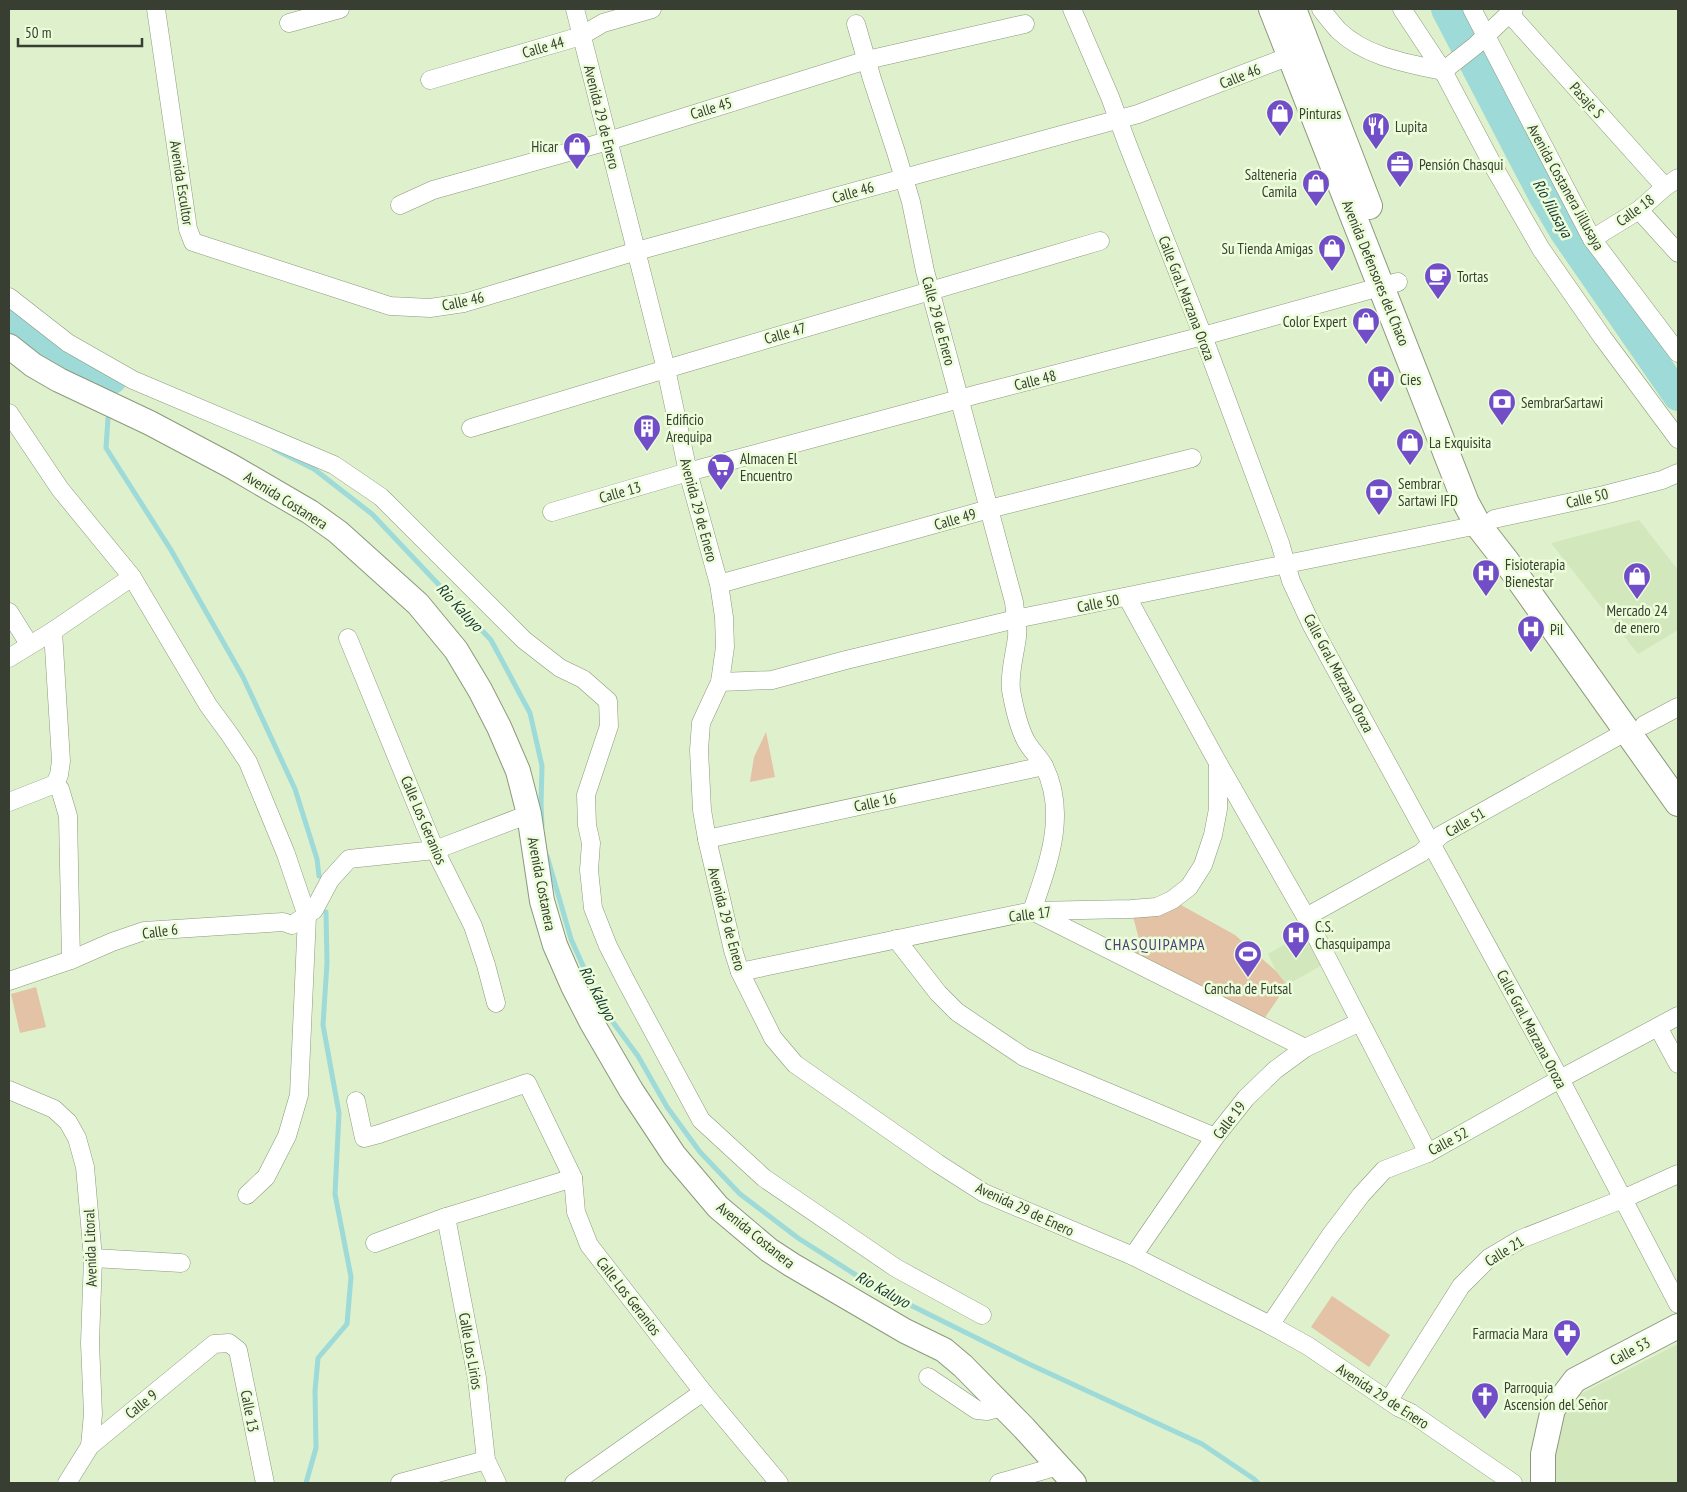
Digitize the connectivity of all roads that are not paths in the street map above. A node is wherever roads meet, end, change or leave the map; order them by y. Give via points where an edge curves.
1 (156, 9) edge
2 (340, 9) edge
3 (575, 9) edge
4 (652, 9) edge
5 (1072, 9) edge
6 (1272, 9) edge
7 (1293, 9) edge
8 (1320, 9) edge
9 (1402, 9) edge
10 (1472, 9) edge
11 (1512, 11) edge
12 (289, 23) dead end
13 (856, 24) dead end
14 (1025, 24) dead end
15 (582, 36) junction
16 (1474, 46) junction
17 (1300, 54) junction
18 (867, 60) junction
19 (1442, 70) junction
20 (430, 80) dead end
21 (1118, 120) junction
22 (608, 141) junction
23 (904, 178) junction
24 (1672, 183) edge
25 (400, 205) dead end
26 (1639, 210) junction
27 (1592, 240) junction
28 (1100, 241) dead end
29 (637, 251) junction
30 (1678, 253) edge
31 (1390, 284) junction
32 (931, 290) junction
33 (9, 297) edge
34 (390, 306) joint
35 (1203, 336) junction
36 (9, 346) edge
37 (1678, 353) edge
38 (666, 368) junction
39 (960, 399) junction
40 (9, 413) edge
41 (471, 428) dead end
42 (1678, 439) edge
43 (1192, 458) dead end
44 (688, 472) junction
45 (1678, 473) edge
46 (989, 509) junction
47 (552, 512) dead end
48 (1486, 522) junction
49 (1286, 563) junction
50 (132, 577) junction
51 (719, 584) junction
52 (1127, 597) junction
53 (9, 612) edge
54 (1016, 619) junction
55 (53, 631) junction
56 (348, 638) dead end
57 (29, 644) junction
58 (9, 658) edge
59 (720, 682) junction
60 (1678, 707) edge
61 (1635, 728) junction
62 (1218, 763) junction
63 (1044, 766) junction
64 (1678, 773) edge
65 (55, 784) junction
66 (9, 802) edge
67 (1678, 803) edge
68 (529, 814) junction
69 (707, 839) junction
70 (1432, 844) junction
71 (435, 850) junction
72 (1032, 911) junction
73 (311, 913) junction
74 (1306, 917) junction
75 (896, 939) junction
76 (71, 960) junction
77 (740, 972) junction
78 (9, 981) edge
79 (496, 1003) dead end
80 (1678, 1016) edge
81 (1360, 1022) junction
82 (1658, 1027) junction
83 (1305, 1048) junction
84 (1678, 1064) edge
85 (1560, 1079) junction
86 (9, 1090) edge
87 (356, 1101) dead end
88 (1215, 1138) junction
89 (1428, 1153) junction
90 (1678, 1174) edge
91 (572, 1178) junction
92 (247, 1195) dead end
93 (1623, 1199) junction
94 (446, 1217) junction
95 (375, 1243) dead end
96 (1133, 1256) junction
97 (93, 1258) junction
98 (181, 1263) dead end
99 (1678, 1304) edge
100 (982, 1315) dead end
101 (1270, 1325) junction
102 (1678, 1326) edge
103 (229, 1343) joint
104 (928, 1377) dead end
105 (704, 1392) junction
106 (1389, 1400) junction
107 (1003, 1407) junction
108 (90, 1446) junction
109 (486, 1460) junction
110 (1058, 1466) junction
111 (66, 1483) edge
112 (265, 1483) edge
113 (400, 1483) edge
114 (497, 1483) edge
115 (574, 1483) edge
116 (778, 1483) edge
117 (999, 1483) edge
118 (1074, 1483) edge
119 (1513, 1483) edge
120 (1543, 1483) edge

1 - 34 street, Avenida Escultor via 188,229 193,242
2 - 12 street
3 - 15 street, Avenida 29 de Enero
4 - 15 street, Calle 44 via 603,23
5 - 21 street, Calle Gral. Marzana Oroza
6 - 17 main road, Avenida Defensores del Chaco
7 - 17 main road, Avenida Defensores del Chaco
8 - 19 street via 1338,30 1357,44 1395,60
9 - 19 street
10 - 16 street, Avenida Costanera Jillusaya
11 - 16 street
11 - 24 street, Pasaje S
13 - 18 street, Calle 29 de Enero
14 - 18 street, Calle 45
15 - 20 street, Calle 44
15 - 22 street, Avenida 29 de Enero
16 - 19 street
16 - 27 street, Avenida Costanera Jillusaya
17 - 21 street, Calle 46
17 - 31 main road, Avenida Defensores del Chaco
18 - 22 street, Calle 45
18 - 23 street, Calle 29 de Enero
19 - 42 street via 1541,249
21 - 23 street, Calle 46
21 - 35 street, Calle Gral. Marzana Oroza
22 - 25 street, Calle 45 via 433,190
22 - 29 street, Avenida 29 de Enero
23 - 29 street, Calle 46
23 - 32 street, Calle 29 de Enero
24 - 26 street, Calle 18
26 - 27 street, Calle 18
26 - 30 street
27 - 37 street, Avenida Costanera Jillusaya
28 - 32 street, Calle 47
29 - 34 street, Calle 46 via 464,303 430,308
29 - 38 street, Avenida 29 de Enero
31 - 35 street, Calle 48
31 - 48 main road, Avenida Defensores del Chaco via 1436,403 1471,477
32 - 38 street, Calle 47
32 - 39 street, Calle 29 de Enero
33 - 100 street via 68,344 133,380 334,465 382,496 524,640 560,668 583,679 608,701 608,726 586,795 593,908 608,946 701,1120 764,1178 896,1268
35 - 39 street, Calle 48
35 - 49 street, Calle Gral. Marzana Oroza
36 - 68 main road, Avenida Costanera via 59,380 231,466 338,532 418,604 456,650 499,727 518,771
38 - 41 street, Calle 47
38 - 44 street, Avenida 29 de Enero
39 - 44 street, Calle 48
39 - 46 street, Calle 29 de Enero
40 - 50 street via 60,489
43 - 46 street, Calle 49
44 - 47 street, Calle 13
44 - 51 street, Avenida 29 de Enero
45 - 48 street, Calle 50 via 1662,480
46 - 51 street, Calle 49
46 - 54 street, Calle 29 de Enero
48 - 49 street, Calle 50
48 - 61 main road, Avenida Defensores del Chaco
49 - 52 street, Calle 50
49 - 70 street, Calle Gral. Marzana Oroza via 1312,626
50 - 55 street
50 - 73 street via 208,705 248,762
51 - 59 street, Avenida 29 de Enero via 725,647
52 - 54 street, Calle 50
52 - 62 street
53 - 57 street
54 - 59 street, Calle 50 via 772,680
54 - 63 street, Calle 29 de Enero via 1011,687 1016,714 1026,741
55 - 57 street
55 - 65 street via 62,761
56 - 71 street, Calle Los Geranios
57 - 58 street
59 - 69 street, Avenida 29 de Enero via 701,723 702,810
60 - 61 street, Calle 51
61 - 64 main road, Avenida Defensores del Chaco
61 - 67 main road, Avenida Defensores del Chaco
61 - 70 street, Calle 51 via 1441,835
62 - 72 street, Calle 17 via 1218,809 1213,835 1203,865 1189,888 1157,907
62 - 74 street
63 - 69 street, Calle 16
63 - 72 street, Calle 29 de Enero via 1055,807 1055,828 1048,863
65 - 66 street
65 - 76 street via 60,789 68,816
68 - 71 street
68 - 107 main road, Avenida Costanera via 542,901 555,945 597,1032 674,1155 718,1207 769,1250 905,1331 944,1350
69 - 77 street, Avenida 29 de Enero
70 - 74 street, Calle 51
70 - 85 street, Calle Gral. Marzana Oroza
71 - 73 street via 349,859 330,880
71 - 79 street, Calle Los Geranios via 473,926
72 - 75 street, Calle 17
72 - 83 street
73 - 76 street, Calle 6 via 292,925 283,922 144,932
73 - 92 street via 299,1095 287,1136 266,1177
74 - 81 street
75 - 77 street, Calle 17
75 - 88 street via 957,1012 1024,1057
76 - 78 street, Calle 6
77 - 96 street, Avenida 29 de Enero via 773,1038 795,1064 984,1193
80 - 82 street, Calle 52
81 - 83 street, Calle 19
81 - 89 street
82 - 84 street
82 - 85 street, Calle 52
83 - 88 street, Calle 19 via 1275,1070 1246,1098
85 - 89 street, Calle 52
85 - 93 street, Calle Gral. Marzana Oroza
86 - 97 street, Avenida Litoral via 54,1109 78,1138 85,1167
87 - 91 street, Calle Los Geranios via 364,1138 527,1083
88 - 96 street, Calle 19
89 - 101 street, Calle 52 via 1384,1170 1361,1195
90 - 93 street, Calle 21
91 - 94 street
91 - 105 street, Calle Los Geranios via 576,1212 589,1245
93 - 99 street, Calle Gral. Marzana Oroza
93 - 106 street, Calle 21 via 1521,1239 1489,1258 1461,1286
94 - 95 street
94 - 109 street, Calle Los Lirios via 478,1378
96 - 101 street, Avenida 29 de Enero
97 - 98 street
97 - 108 street, Avenida Litoral
101 - 106 street, Avenida 29 de Enero
102 - 120 main road, Calle 53 via 1575,1380 1553,1409 1543,1454
103 - 108 street, Calle 9 via 214,1344
103 - 112 street, Calle 13 via 238,1350
104 - 107 street via 977,1410
105 - 115 street
105 - 116 street, Calle Los Geranios
106 - 119 street, Avenida 29 de Enero
107 - 110 main road, Avenida Costanera
108 - 111 street, Calle 9
109 - 113 street
109 - 114 street, Calle Los Lirios
110 - 117 street
110 - 118 main road, Avenida Costanera

